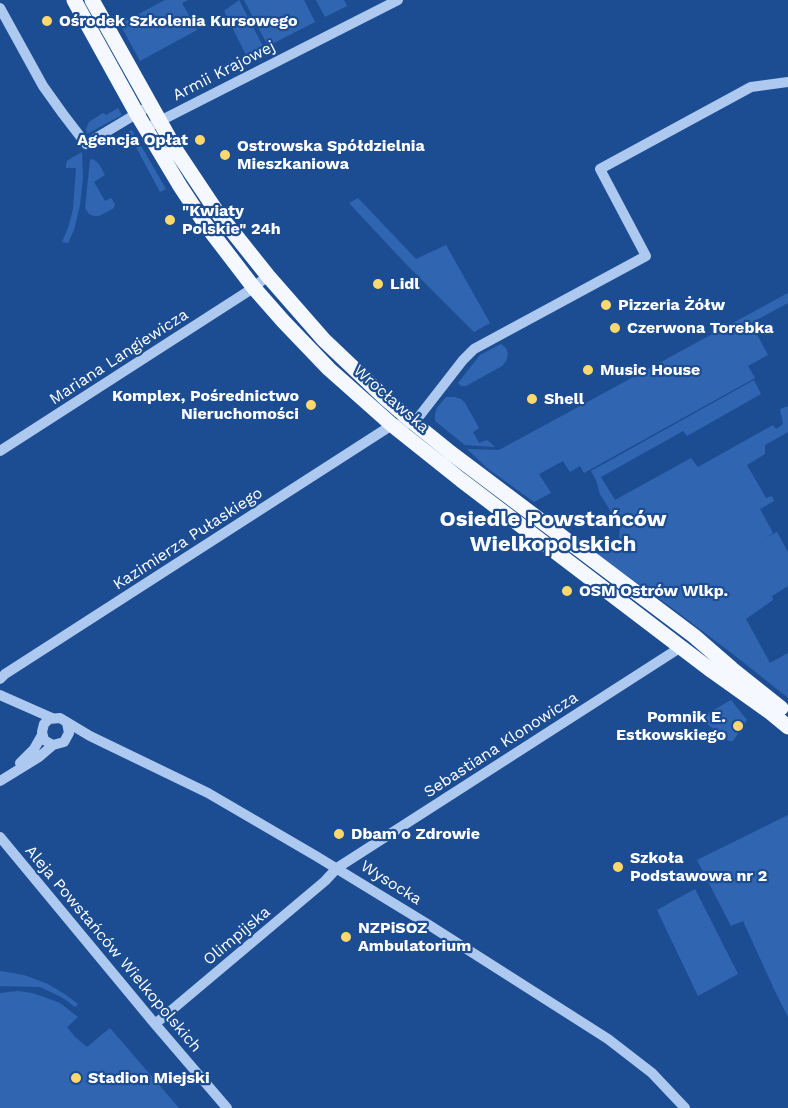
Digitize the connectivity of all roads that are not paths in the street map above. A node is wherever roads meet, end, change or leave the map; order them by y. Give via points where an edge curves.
1 (74, 0) edge
2 (92, 0) edge
3 (398, 0) edge
4 (0, 8) edge
5 (788, 82) edge
6 (151, 105) junction
7 (137, 114) junction
8 (160, 121) junction
9 (146, 128) junction
10 (268, 276) junction
11 (254, 288) junction
12 (414, 423) junction
13 (392, 425) junction
14 (0, 451) edge
15 (681, 647) junction
16 (0, 680) edge
17 (0, 695) edge
18 (24, 705) junction
19 (788, 713) edge
20 (52, 718) junction
21 (67, 723) junction
22 (788, 727) edge
23 (42, 731) junction
24 (90, 736) junction
25 (67, 738) junction
26 (53, 745) junction
27 (0, 781) edge
28 (0, 837) edge
29 (337, 868) junction
30 (156, 1024) junction
31 (227, 1108) edge
32 (685, 1108) edge

1 - 7 main road, Wrocławska
2 - 6 main road, Wrocławska
3 - 8 street, Armii Krajowej
4 - 7 street via 43,86 86,144
5 - 12 street via 752,87 600,169 646,256 474,349
6 - 7 street
6 - 8 main road, Wrocławska
7 - 9 main road, Wrocławska
8 - 9 street, Armii Krajowej
8 - 10 main road, Wrocławska via 217,212
9 - 11 main road, Wrocławska via 205,224
10 - 11 street, Mariana Langiewicza
10 - 12 main road, Wrocławska via 324,340
11 - 13 main road, Wrocławska via 329,369
11 - 14 street, Mariana Langiewicza
12 - 13 street
12 - 19 main road, Wrocławska via 694,636
13 - 15 main road, Wrocławska
13 - 16 street, Kazimierza Pułaskiego
15 - 22 main road, Wrocławska
15 - 29 street, Sebastiana Klonowicza
17 - 18 street
18 - 20 street
18 - 23 street
20 - 21 street
20 - 23 street
21 - 24 street, Wysocka
21 - 25 street
23 - 26 street via 46,742
23 - 27 street via 30,754
24 - 25 street
24 - 29 street, Wysocka via 208,794
25 - 26 street
26 - 27 street
28 - 30 street, Aleja Powstańców Wielkopolskich
29 - 30 street, Olimpijska
29 - 32 street, Wysocka via 627,1052
30 - 31 street, Aleja Powstańców Wielkopolskich

